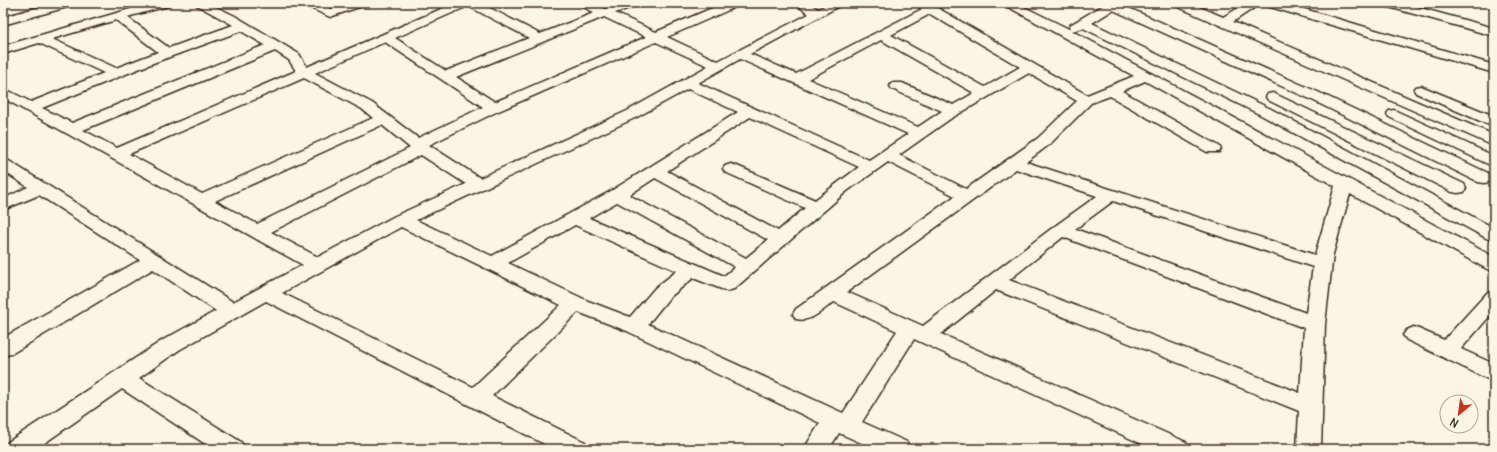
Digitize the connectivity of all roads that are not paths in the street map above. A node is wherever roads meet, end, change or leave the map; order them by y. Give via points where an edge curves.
1 (67, 3) edge
2 (164, 3) edge
3 (199, 3) edge
4 (310, 3) edge
5 (358, 3) edge
6 (465, 3) edge
7 (471, 3) edge
8 (583, 3) edge
9 (631, 3) edge
10 (734, 3) edge
11 (801, 3) edge
12 (839, 3) edge
13 (1007, 3) edge
14 (1180, 3) edge
15 (1254, 3) edge
16 (1271, 3) edge
17 (1389, 3) edge
18 (1115, 4) edge
19 (925, 6) edge
20 (605, 13) junction
21 (817, 14) junction
22 (118, 16) junction
23 (3, 21) edge
24 (1224, 22) junction
25 (1083, 23) junction
26 (242, 26) junction
27 (1494, 32) edge
28 (1066, 33) junction
29 (882, 35) junction
30 (657, 36) junction
31 (40, 38) junction
32 (385, 38) junction
33 (539, 38) junction
34 (275, 46) junction
35 (3, 50) edge
36 (168, 53) junction
37 (740, 54) junction
38 (719, 66) junction
39 (1029, 67) junction
40 (1494, 69) edge
41 (303, 72) junction
42 (115, 73) junction
43 (1146, 76) junction
44 (444, 77) junction
45 (797, 79) junction
46 (687, 83) junction
47 (897, 86) dead end
48 (1110, 90) junction
49 (1421, 90) dead end
50 (3, 92) edge
51 (985, 93) junction
52 (1273, 97) dead end
53 (1086, 100) junction
54 (31, 107) junction
55 (494, 108) junction
56 (749, 111) junction
57 (954, 111) junction
58 (1394, 114) dead end
59 (384, 119) junction
60 (1494, 122) edge
61 (70, 129) junction
62 (920, 134) junction
63 (1494, 141) edge
64 (420, 146) junction
65 (290, 148) dead end
66 (1213, 148) dead end
67 (116, 154) junction
68 (887, 155) junction
69 (1494, 162) edge
70 (1014, 163) junction
71 (3, 164) edge
72 (871, 167) junction
73 (732, 168) dead end
74 (655, 171) junction
75 (1489, 176) edge
76 (1344, 183) junction
77 (478, 184) junction
78 (40, 188) junction
79 (1458, 188) junction
80 (617, 195) junction
81 (1110, 195) junction
82 (968, 196) junction
83 (194, 198) junction
84 (1429, 200) junction
85 (3, 205) edge
86 (817, 207) junction
87 (574, 218) junction
88 (401, 220) junction
89 (1061, 230) junction
90 (256, 232) junction
91 (1494, 235) edge
92 (780, 239) junction
93 (153, 261) junction
94 (492, 264) junction
95 (1323, 264) junction
96 (318, 265) junction
97 (1494, 265) edge
98 (747, 266) junction
99 (691, 270) junction
100 (994, 282) junction
101 (266, 293) junction
102 (832, 293) junction
103 (1494, 298) edge
104 (575, 304) junction
105 (232, 311) junction
106 (803, 314) dead end
107 (1315, 324) junction
108 (634, 326) junction
109 (917, 332) junction
110 (1414, 335) dead end
111 (7, 341) edge
112 (1447, 351) junction
113 (1494, 374) edge
114 (122, 378) junction
115 (475, 399) junction
116 (1310, 406) junction
117 (841, 423) junction
118 (219, 446) edge
119 (16, 449) edge
120 (576, 449) edge
121 (816, 449) edge
122 (898, 449) edge
123 (1177, 449) edge
124 (1308, 449) edge

1 - 23 street
2 - 22 street
3 - 26 street
4 - 5 street via 330,13
6 - 32 street
7 - 33 street
8 - 20 street
9 - 20 street
10 - 30 street
11 - 21 street
12 - 21 street
13 - 28 street
14 - 24 street
15 - 24 street
16 - 40 street
17 - 27 street
18 - 25 street
18 - 75 street
19 - 29 street
19 - 39 street
20 - 30 street
20 - 33 street
21 - 37 street
22 - 31 street
22 - 36 street
24 - 63 street
25 - 28 street
25 - 84 street via 1266,112
26 - 34 street
26 - 36 street
28 - 43 street
29 - 45 street
29 - 51 street
30 - 38 street
30 - 55 street
31 - 35 street
31 - 42 street
32 - 41 street
32 - 44 street
33 - 44 street
34 - 41 street via 294,57
34 - 61 street
36 - 42 street
37 - 38 street
37 - 45 street
38 - 46 street
39 - 51 street
39 - 53 street
41 - 59 street via 367,106
41 - 67 street
42 - 54 street
43 - 48 street
43 - 76 street
44 - 55 street
45 - 62 street
46 - 56 street
46 - 77 street via 632,114
47 - 57 street
48 - 53 street
48 - 66 street
49 - 60 street
50 - 54 street
51 - 57 street
52 - 79 street
53 - 70 street via 1044,141
54 - 61 street
55 - 64 street
56 - 72 street
56 - 74 street
57 - 62 street
58 - 69 street
59 - 64 street
59 - 83 street
61 - 67 street
62 - 68 street
64 - 77 street
64 - 90 street
65 - 83 street
67 - 83 street
68 - 72 street
68 - 82 street
70 - 81 street
70 - 82 street
71 - 78 street
72 - 86 street
73 - 86 street
74 - 80 street
74 - 92 street
75 - 79 street
76 - 95 street
76 - 97 street
77 - 88 street
78 - 85 street
78 - 93 street
79 - 84 street
80 - 87 street
80 - 98 street
81 - 89 street
81 - 95 street
82 - 102 street
83 - 90 street
84 - 91 street
86 - 92 street
87 - 94 street
87 - 99 street
88 - 94 street
88 - 96 street
89 - 100 street
89 - 107 street
90 - 96 street
92 - 98 street
93 - 105 street
93 - 111 street
94 - 104 street
95 - 107 street
96 - 101 street
98 - 99 street via 727,284
99 - 108 street via 662,293
100 - 109 street
100 - 116 street
101 - 105 street
101 - 115 street
102 - 106 street
102 - 109 street
103 - 112 street
104 - 108 street
104 - 115 street
105 - 114 street via 171,345
107 - 116 street
108 - 117 street
109 - 117 street
109 - 123 street
110 - 112 street
112 - 113 street
114 - 118 street
114 - 119 street
115 - 120 street
116 - 124 street
117 - 121 street
117 - 122 street

